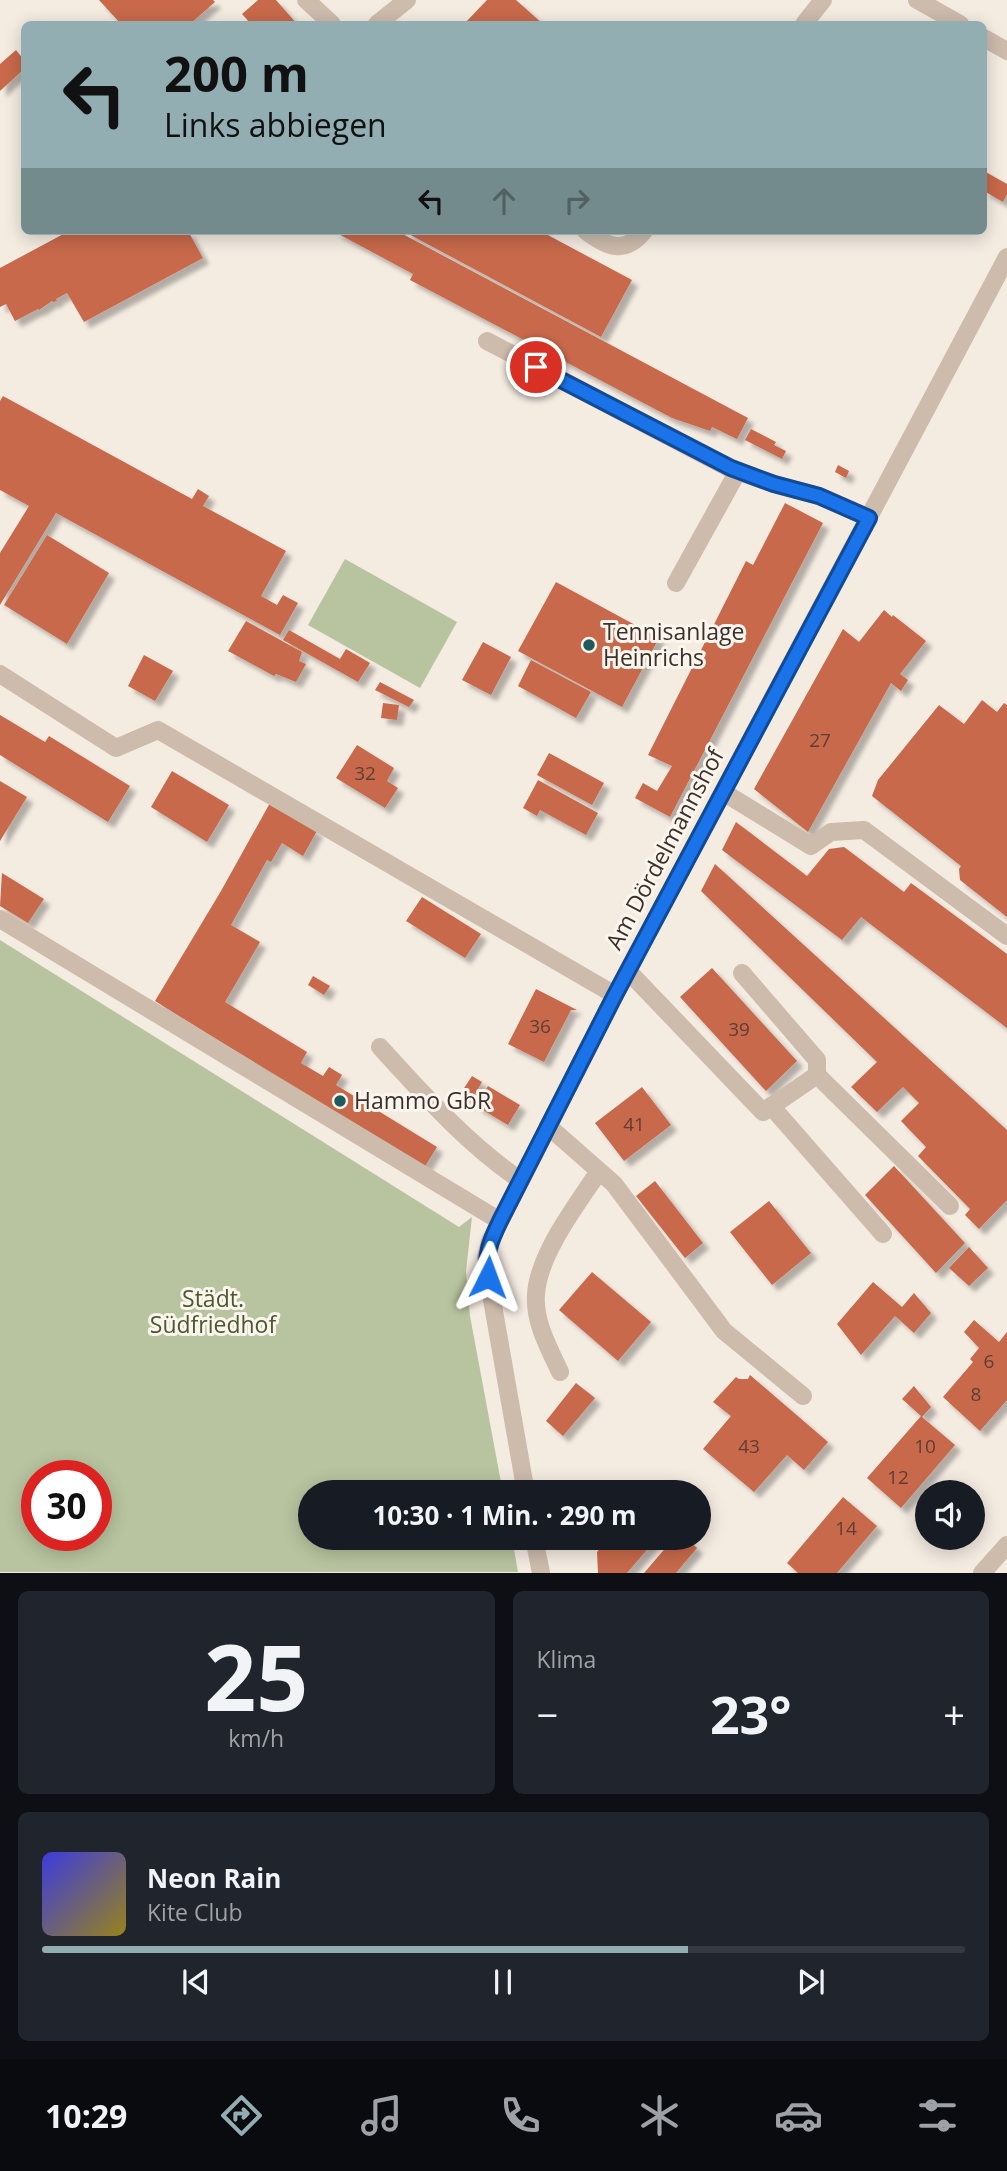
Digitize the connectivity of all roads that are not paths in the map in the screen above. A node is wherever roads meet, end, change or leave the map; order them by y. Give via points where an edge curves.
1 (306, 0) edge
2 (407, 0) edge
3 (823, 0) edge
4 (927, 2) edge
5 (329, 21) edge
6 (381, 21) edge
7 (806, 21) edge
8 (956, 21) edge
9 (987, 40) edge
10 (1007, 51) edge
11 (593, 235) edge
12 (639, 235) edge
13 (1007, 257) edge
14 (487, 341) dead end
15 (738, 471) junction
16 (869, 518) junction
17 (676, 583) dead end
18 (0, 674) edge
19 (723, 792) junction
20 (0, 919) edge
21 (1007, 936) edge
22 (628, 971) junction
23 (742, 973) dead end
24 (615, 995) junction
25 (380, 1046) dead end
26 (817, 1075) junction
27 (771, 1106) junction
28 (548, 1126) junction
29 (599, 1171) junction
30 (520, 1180) junction
31 (950, 1206) dead end
32 (500, 1221) junction
33 (883, 1234) dead end
34 (560, 1371) dead end
35 (803, 1396) dead end
36 (524, 1480) edge
37 (1007, 1545) edge
38 (536, 1550) edge
39 (541, 1573) edge
40 (982, 1573) edge

1 - 5 street
2 - 6 street
3 - 7 street
4 - 8 street
9 - 10 street
11 - 12 street via 615,247 627,246
13 - 16 street, Am Dördelmannshof
14 - 15 street
15 - 16 street via 819,496
15 - 17 street
16 - 19 street, Am Dördelmannshof
18 - 24 street via 116,748 158,730
19 - 21 street via 811,846 831,832 864,830
19 - 22 street, Am Dördelmannshof
20 - 32 street
22 - 24 street, Am Dördelmannshof
22 - 27 street via 763,1112
23 - 26 street via 817,1060
24 - 28 street, Am Dördelmannshof
25 - 30 street via 450,1124
26 - 27 street
26 - 31 street
27 - 33 street
28 - 29 street
28 - 30 street, Am Dördelmannshof
29 - 34 street via 541,1270 536,1296 542,1334
29 - 35 street via 614,1184 724,1331
30 - 32 street, Am Dördelmannshof
32 - 36 street, Am Dördelmannshof via 486,1258
37 - 40 street
38 - 39 street

